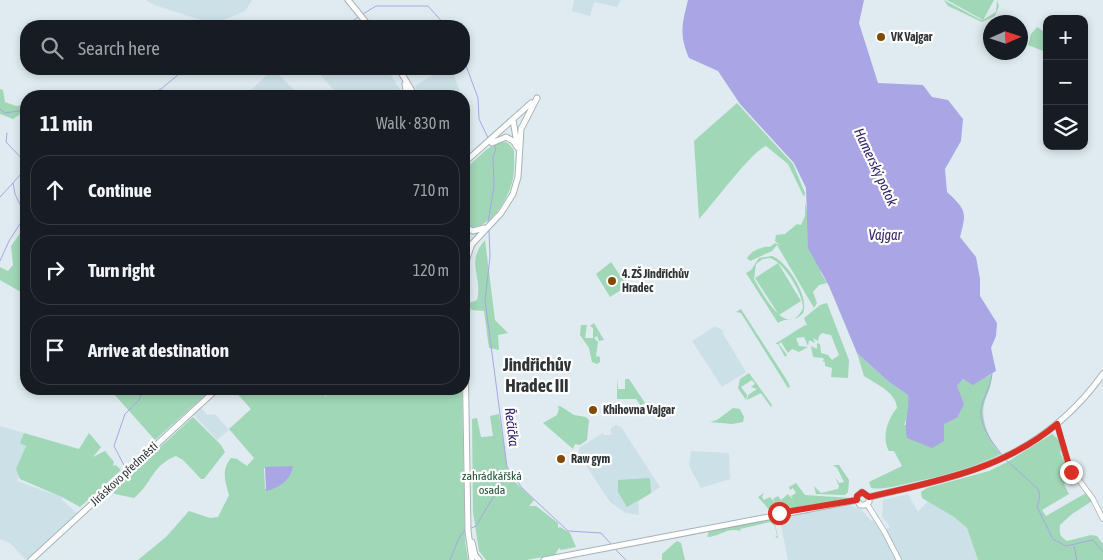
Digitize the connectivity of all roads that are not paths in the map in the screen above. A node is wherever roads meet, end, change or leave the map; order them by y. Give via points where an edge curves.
1 (348, 0) edge
2 (364, 20) edge
3 (402, 75) edge
4 (403, 75) edge
5 (406, 90) edge
6 (412, 90) edge
7 (513, 120) junction
8 (521, 129) junction
9 (518, 150) junction
10 (470, 158) edge
11 (470, 159) edge
12 (486, 227) junction
13 (470, 229) edge
14 (470, 248) edge
15 (1103, 374) edge
16 (210, 395) edge
17 (466, 395) edge
18 (1057, 424) junction
19 (869, 497) junction
20 (857, 500) junction
21 (867, 504) junction
22 (1103, 519) edge
23 (468, 531) junction
24 (31, 560) edge
25 (472, 560) edge
26 (479, 560) edge
27 (544, 560) edge
28 (898, 560) edge

1 - 2 main road
3 - 5 main road
4 - 6 main road
7 - 8 main road
7 - 8 main road via 537,98
7 - 9 main road
7 - 10 main road
8 - 9 main road
9 - 11 main road via 509,138 502,137
9 - 12 main road via 518,177 511,198 501,214
12 - 13 main road
12 - 14 main road
15 - 18 main road
16 - 24 main road, Jiráskovo předměstí
17 - 23 main road
18 - 19 main road via 998,462 951,479
18 - 22 street via 1068,465
19 - 20 main road via 861,493
19 - 21 main road
20 - 21 main road via 860,504
20 - 27 main road
21 - 28 street
23 - 25 main road
23 - 26 main road

